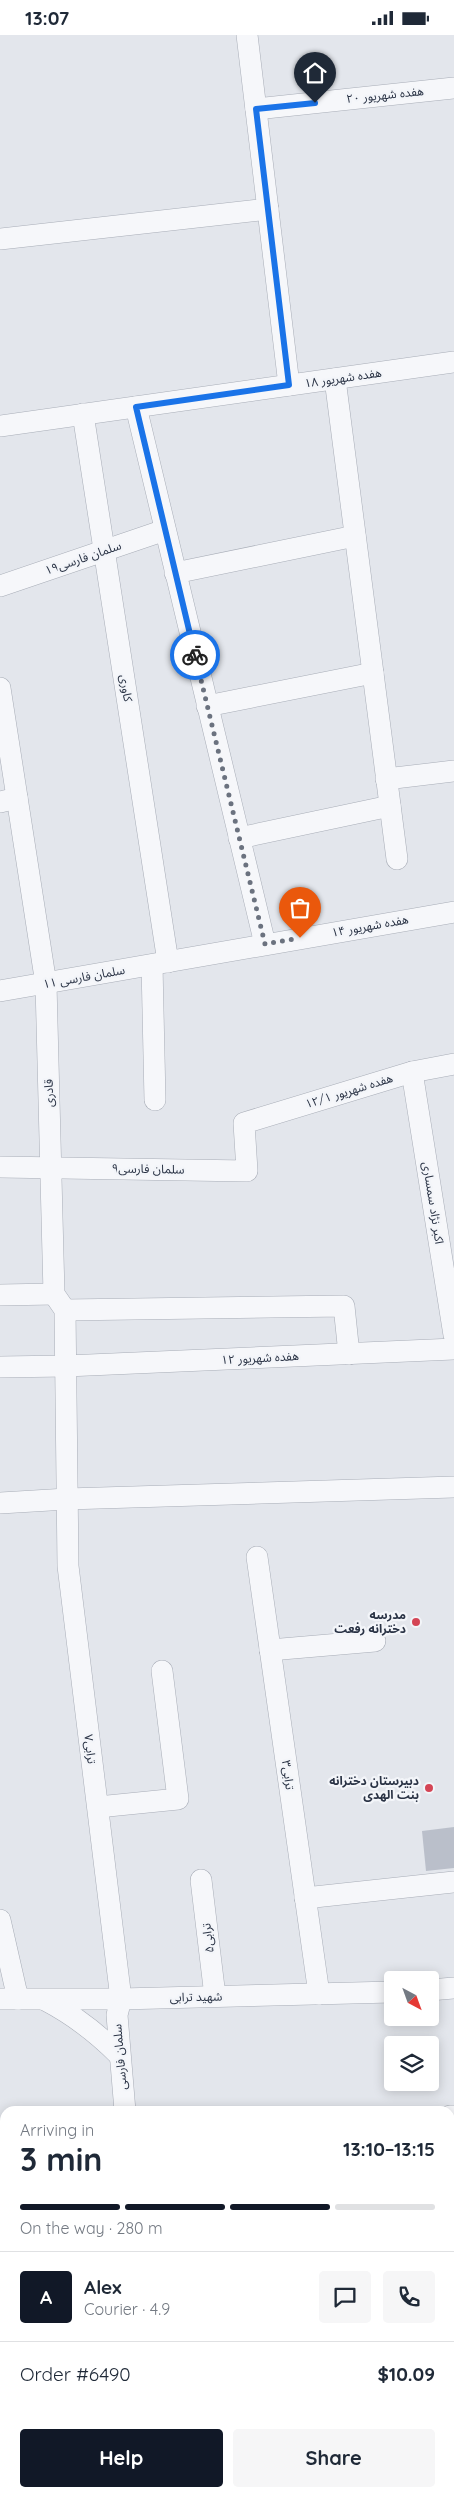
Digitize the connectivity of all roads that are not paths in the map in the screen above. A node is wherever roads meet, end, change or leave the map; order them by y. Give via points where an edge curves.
1 (247, 35) edge
2 (454, 87) edge
3 (256, 109) junction
4 (268, 209) junction
5 (0, 239) edge
6 (454, 362) edge
7 (335, 379) junction
8 (289, 385) junction
9 (136, 407) junction
10 (83, 414) junction
11 (0, 426) edge
12 (165, 531) junction
13 (355, 536) junction
14 (105, 551) junction
15 (175, 573) junction
16 (0, 586) edge
17 (373, 673) junction
18 (0, 688) edge
19 (208, 706) junction
20 (454, 771) edge
21 (386, 779) junction
22 (9, 800) edge
23 (390, 806) junction
24 (239, 838) junction
25 (397, 859) dead end
26 (454, 912) edge
27 (265, 944) junction
28 (160, 963) junction
29 (46, 984) junction
30 (0, 991) edge
31 (454, 1064) edge
32 (412, 1072) junction
33 (155, 1100) dead end
34 (244, 1123) joint
35 (0, 1167) edge
36 (51, 1168) junction
37 (444, 1214) edge
38 (0, 1295) edge
39 (60, 1302) junction
40 (454, 1335) edge
41 (454, 1349) edge
42 (349, 1354) junction
43 (66, 1366) junction
44 (0, 1367) edge
45 (454, 1487) edge
46 (67, 1499) junction
47 (0, 1503) edge
48 (257, 1557) dead end
49 (375, 1641) dead end
50 (270, 1650) junction
51 (162, 1671) dead end
52 (98, 1807) junction
53 (201, 1881) dead end
54 (454, 1882) edge
55 (305, 1897) junction
56 (1, 1925) edge
57 (454, 1988) edge
58 (439, 1989) edge
59 (384, 1992) edge
60 (319, 1994) junction
61 (215, 1996) junction
62 (9, 1999) edge
63 (42, 1999) junction
64 (121, 1999) junction
65 (119, 2055) junction
66 (124, 2106) edge
67 (139, 2106) edge

1 - 3 street
2 - 3 street, هفده شهریور ۲۰
3 - 4 street
4 - 5 street
4 - 8 street
6 - 7 street, هفده شهریور ۱۸
7 - 8 street, هفده شهریور ۱۸
7 - 13 street
8 - 9 street, هفده شهریور ۱۸
9 - 10 street, هفده شهریور ۱۸
9 - 12 street
10 - 11 street, هفده شهریور ۱۸
10 - 14 street, کاوری
12 - 14 street, سلمان فارسی۱۹
12 - 15 street
13 - 15 street
13 - 17 street
14 - 16 street, سلمان فارسی۱۹
14 - 28 street, کاوری
15 - 19 street
17 - 19 street
17 - 21 street
18 - 22 street, قادری
19 - 24 street
20 - 21 street
21 - 23 street
22 - 29 street, قادری
23 - 24 street
23 - 25 street
24 - 27 street
26 - 27 street, هفده شهریور ۱۴
27 - 28 street, هفده شهریور ۱۴
28 - 29 street, سلمان فارسی ۱۱
28 - 33 street, کاوری
29 - 30 street, سلمان فارسی ۱۱
29 - 36 street, قادری
31 - 32 street, هفده شهریور ۱۲/۱
32 - 34 street, هفده شهریور ۱۲/۱
32 - 37 street, اکبر نژاد سمساری
34 - 36 street, سلمان فارسی۹ via 247,1171
35 - 36 street, سلمان فارسی۹
36 - 39 street, قادری
37 - 40 street, اکبر نژاد سمساری
38 - 39 street
39 - 42 street via 344,1307
39 - 43 street, قادری
41 - 42 street, هفده شهریور ۱۲
42 - 43 street, هفده شهریور ۱۲
43 - 44 street, هفده شهریور ۱۲
43 - 46 street, قادری
45 - 46 street
46 - 47 street
46 - 52 street, ترابی۷ via 68,1566
48 - 50 street, ترابی۳
49 - 50 street
50 - 55 street, ترابی۳
51 - 52 street via 178,1799
52 - 64 street, ترابی۷
53 - 61 street, ترابی۵
54 - 55 street
55 - 60 street, ترابی۳
56 - 62 street
57 - 58 street
59 - 60 street, شهید ترابی
60 - 61 street, شهید ترابی
61 - 64 street, شهید ترابی
62 - 63 street, شهید ترابی
63 - 64 street, شهید ترابی
63 - 65 street via 84,2023
64 - 65 street, سلمان فارسی via 117,2015
64 - 67 street, سلمان فارسی via 130,2013
65 - 66 street, سلمان فارسی

